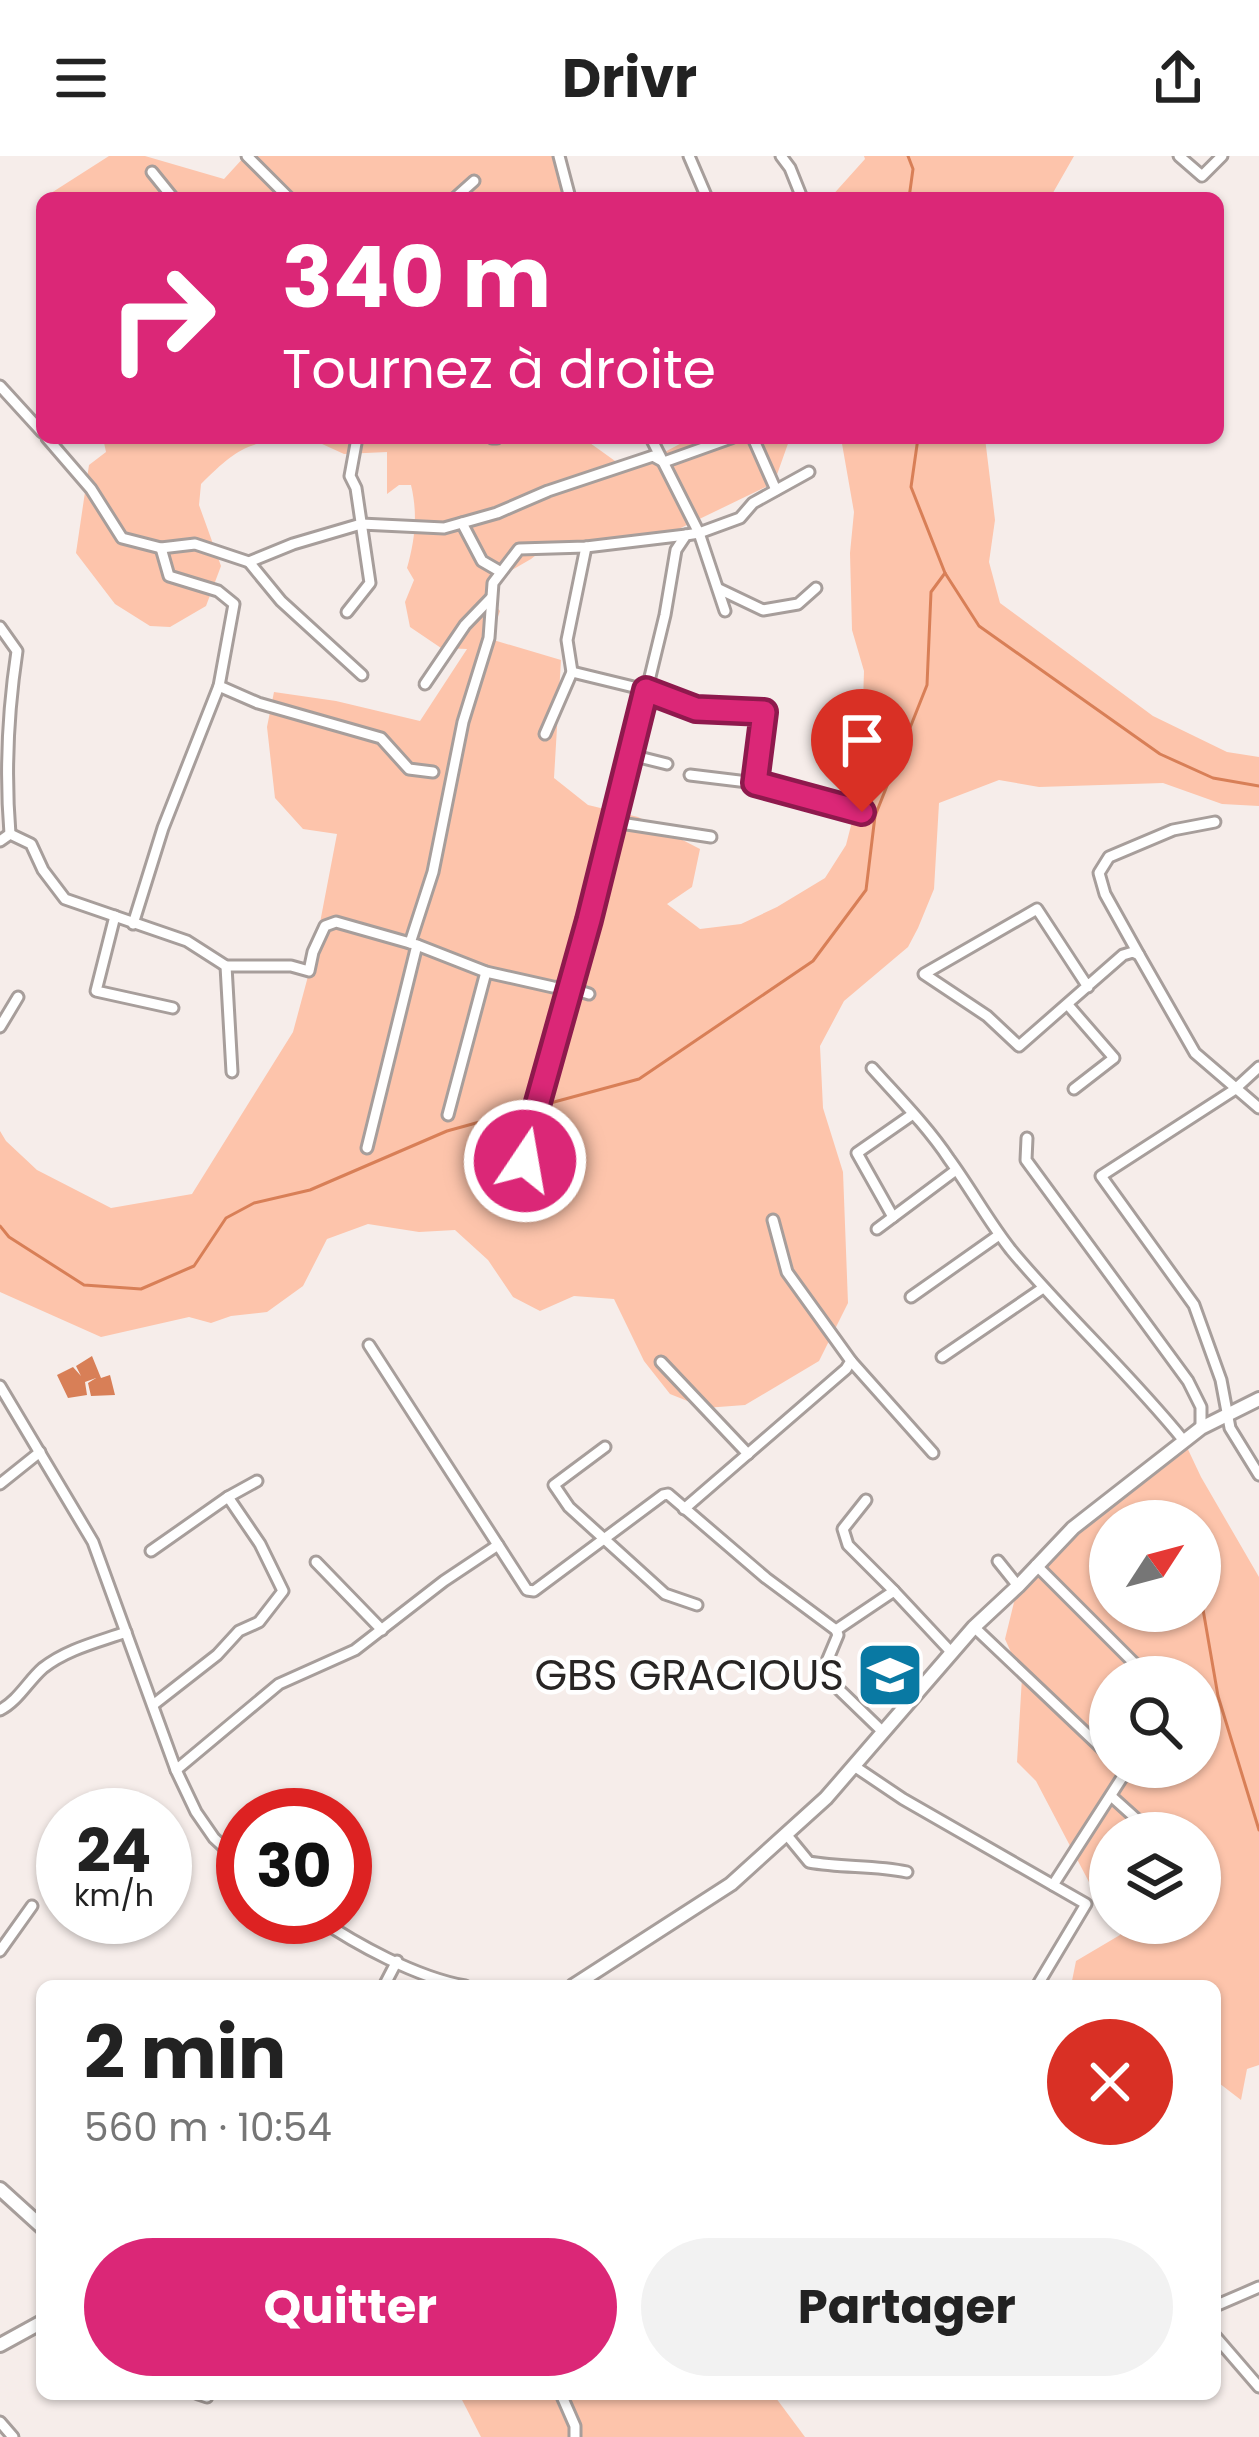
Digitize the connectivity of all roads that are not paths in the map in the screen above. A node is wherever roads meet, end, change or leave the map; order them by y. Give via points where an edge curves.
1 (248, 156) edge
2 (559, 156) edge
3 (689, 156) edge
4 (781, 156) edge
5 (1179, 156) edge
6 (1222, 156) edge
7 (152, 172) dead end
8 (474, 181) dead end
9 (168, 192) edge
10 (283, 192) edge
11 (462, 192) edge
12 (568, 192) edge
13 (704, 192) edge
14 (800, 192) edge
15 (0, 386) edge
16 (36, 426) edge
17 (52, 444) edge
18 (356, 444) edge
19 (654, 444) edge
20 (714, 444) edge
21 (756, 444) edge
22 (664, 462) junction
23 (809, 472) dead end
24 (776, 490) junction
25 (462, 523) junction
26 (361, 524) junction
27 (699, 533) junction
28 (686, 535) junction
29 (586, 547) junction
30 (161, 548) junction
31 (249, 562) junction
32 (501, 572) junction
33 (718, 588) junction
34 (816, 588) dead end
35 (492, 596) junction
36 (725, 611) dead end
37 (347, 612) dead end
38 (0, 627) edge
39 (572, 672) junction
40 (362, 675) dead end
41 (425, 684) dead end
42 (219, 686) junction
43 (646, 690) junction
44 (545, 734) dead end
45 (631, 755) junction
46 (667, 764) dead end
47 (433, 772) dead end
48 (690, 776) dead end
49 (755, 783) junction
50 (862, 812) dead end
51 (614, 822) junction
52 (1215, 822) dead end
53 (10, 833) junction
54 (711, 837) dead end
55 (0, 841) edge
56 (115, 916) junction
57 (133, 925) junction
58 (414, 944) junction
59 (1139, 955) junction
60 (226, 966) junction
61 (486, 972) junction
62 (1088, 987) junction
63 (570, 988) junction
64 (589, 994) dead end
65 (18, 997) dead end
66 (1068, 1005) junction
67 (173, 1008) dead end
68 (0, 1027) edge
69 (1259, 1067) edge
70 (872, 1068) dead end
71 (232, 1072) dead end
72 (1074, 1089) dead end
73 (1234, 1090) junction
74 (1259, 1108) edge
75 (913, 1114) junction
76 (448, 1115) dead end
77 (1027, 1138) dead end
78 (367, 1148) dead end
79 (525, 1161) dead end
80 (956, 1170) junction
81 (893, 1217) junction
82 (773, 1220) dead end
83 (877, 1229) dead end
84 (999, 1234) junction
85 (1043, 1288) junction
86 (911, 1297) dead end
87 (368, 1345) dead end
88 (942, 1358) dead end
89 (851, 1361) junction
90 (661, 1362) dead end
91 (0, 1386) edge
92 (1259, 1399) edge
93 (10, 1402) junction
94 (1229, 1412) junction
95 (0, 1415) edge
96 (1201, 1428) junction
97 (1184, 1441) junction
98 (605, 1447) dead end
99 (40, 1452) junction
100 (748, 1454) junction
101 (933, 1454) dead end
102 (1259, 1475) edge
103 (256, 1481) dead end
104 (0, 1484) edge
105 (229, 1496) junction
106 (866, 1500) dead end
107 (684, 1509) junction
108 (605, 1539) junction
109 (497, 1545) junction
110 (151, 1551) dead end
111 (998, 1561) dead end
112 (316, 1562) dead end
113 (1036, 1565) junction
114 (1018, 1586) junction
115 (894, 1591) junction
116 (697, 1605) dead end
117 (974, 1627) junction
118 (382, 1630) junction
119 (836, 1630) junction
120 (126, 1632) junction
121 (952, 1653) junction
122 (1127, 1656) edge
123 (153, 1705) junction
124 (0, 1710) edge
125 (883, 1732) junction
126 (1089, 1736) edge
127 (854, 1766) junction
128 (176, 1770) junction
129 (1116, 1788) edge
130 (1111, 1796) junction
131 (1129, 1812) edge
132 (786, 1835) junction
133 (216, 1840) edge
134 (907, 1872) dead end
135 (1054, 1886) junction
136 (32, 1906) dead end
137 (364, 1944) edge
138 (0, 1951) edge
139 (397, 1960) junction
140 (387, 1980) edge
141 (441, 1980) edge
142 (582, 1980) edge
143 (1041, 1980) edge
144 (0, 2189) edge
145 (36, 2222) edge
146 (1259, 2287) edge
147 (1221, 2303) edge
148 (36, 2325) edge
149 (1221, 2343) edge
150 (0, 2344) edge
151 (1259, 2387) edge
152 (564, 2400) edge
153 (0, 2422) edge
154 (13, 2437) edge
155 (575, 2437) edge

1 - 10 street
2 - 12 street
3 - 13 street
4 - 14 street
5 - 6 street via 1202,176
7 - 9 street
8 - 11 street
15 - 16 street
17 - 30 street via 122,538
18 - 26 street via 350,476
19 - 22 street
20 - 22 street
21 - 24 street
22 - 25 street via 653,456
22 - 27 street
23 - 24 street
24 - 27 street via 740,518
25 - 26 street
25 - 32 street via 482,561
26 - 31 street
26 - 37 street via 370,583
27 - 28 street
27 - 33 street
28 - 29 street
28 - 43 street
29 - 32 street via 519,549
29 - 39 street via 567,640
30 - 31 street via 195,544
30 - 42 street via 169,576 234,604
31 - 40 street
32 - 35 street
33 - 34 street via 763,610 798,604
33 - 36 street
35 - 41 street
35 - 58 street via 489,638
38 - 53 street via 17,651
39 - 43 street
39 - 44 street
42 - 47 street via 381,738 409,769
42 - 57 street
43 - 45 street
43 - 49 street via 696,709 764,712
45 - 46 street
45 - 51 street
48 - 49 street
49 - 50 street
51 - 54 street
51 - 63 street
52 - 59 street via 1109,856 1099,873
53 - 55 street
53 - 56 street via 31,844 65,899
56 - 57 street
56 - 67 street via 96,991
57 - 60 street via 187,941
58 - 60 street via 336,922 325,926 309,971
58 - 61 street
58 - 78 street
59 - 62 street via 1123,955
59 - 73 street via 1186,1039
60 - 71 street
61 - 63 street
61 - 76 street
62 - 66 street
62 - 66 street via 1037,908 924,974 1018,1046
63 - 64 street
63 - 79 street
65 - 68 street
66 - 72 street via 1114,1058
69 - 73 street
70 - 75 street
73 - 74 street
73 - 94 street via 1101,1176 1194,1305
75 - 80 street
75 - 81 street via 857,1153
77 - 96 street via 1026,1160 1188,1381
80 - 81 street
80 - 84 street
81 - 83 street
82 - 89 street via 788,1272
84 - 85 street
84 - 86 street
85 - 88 street
85 - 97 street
87 - 109 street
89 - 100 street
89 - 101 street
90 - 100 street
91 - 93 street
92 - 94 street
93 - 95 street
93 - 99 street
94 - 96 street
94 - 102 street via 1234,1437
96 - 97 street
97 - 113 street
98 - 108 street via 554,1485
99 - 104 street
99 - 120 street via 93,1542
100 - 107 street
103 - 105 street
105 - 110 street
105 - 123 street via 284,1591 259,1622
106 - 115 street via 843,1529 848,1545
107 - 108 street via 665,1494
107 - 119 street
108 - 109 street via 532,1592
108 - 116 street via 665,1594
109 - 118 street
111 - 114 street
112 - 118 street
113 - 114 street
113 - 122 street
114 - 117 street
115 - 119 street
115 - 121 street
117 - 121 street
117 - 126 street
118 - 128 street via 279,1684
119 - 125 street via 822,1673
120 - 123 street
120 - 124 street via 54,1660
121 - 125 street
123 - 128 street
125 - 127 street
127 - 132 street
127 - 135 street
128 - 133 street
129 - 130 street
130 - 131 street
130 - 135 street
132 - 134 street via 809,1862
132 - 142 street via 715,1895
135 - 143 street via 1086,1904
136 - 138 street
137 - 139 street
139 - 140 street
139 - 141 street
144 - 145 street
146 - 147 street
148 - 150 street
149 - 151 street
152 - 155 street
153 - 154 street

